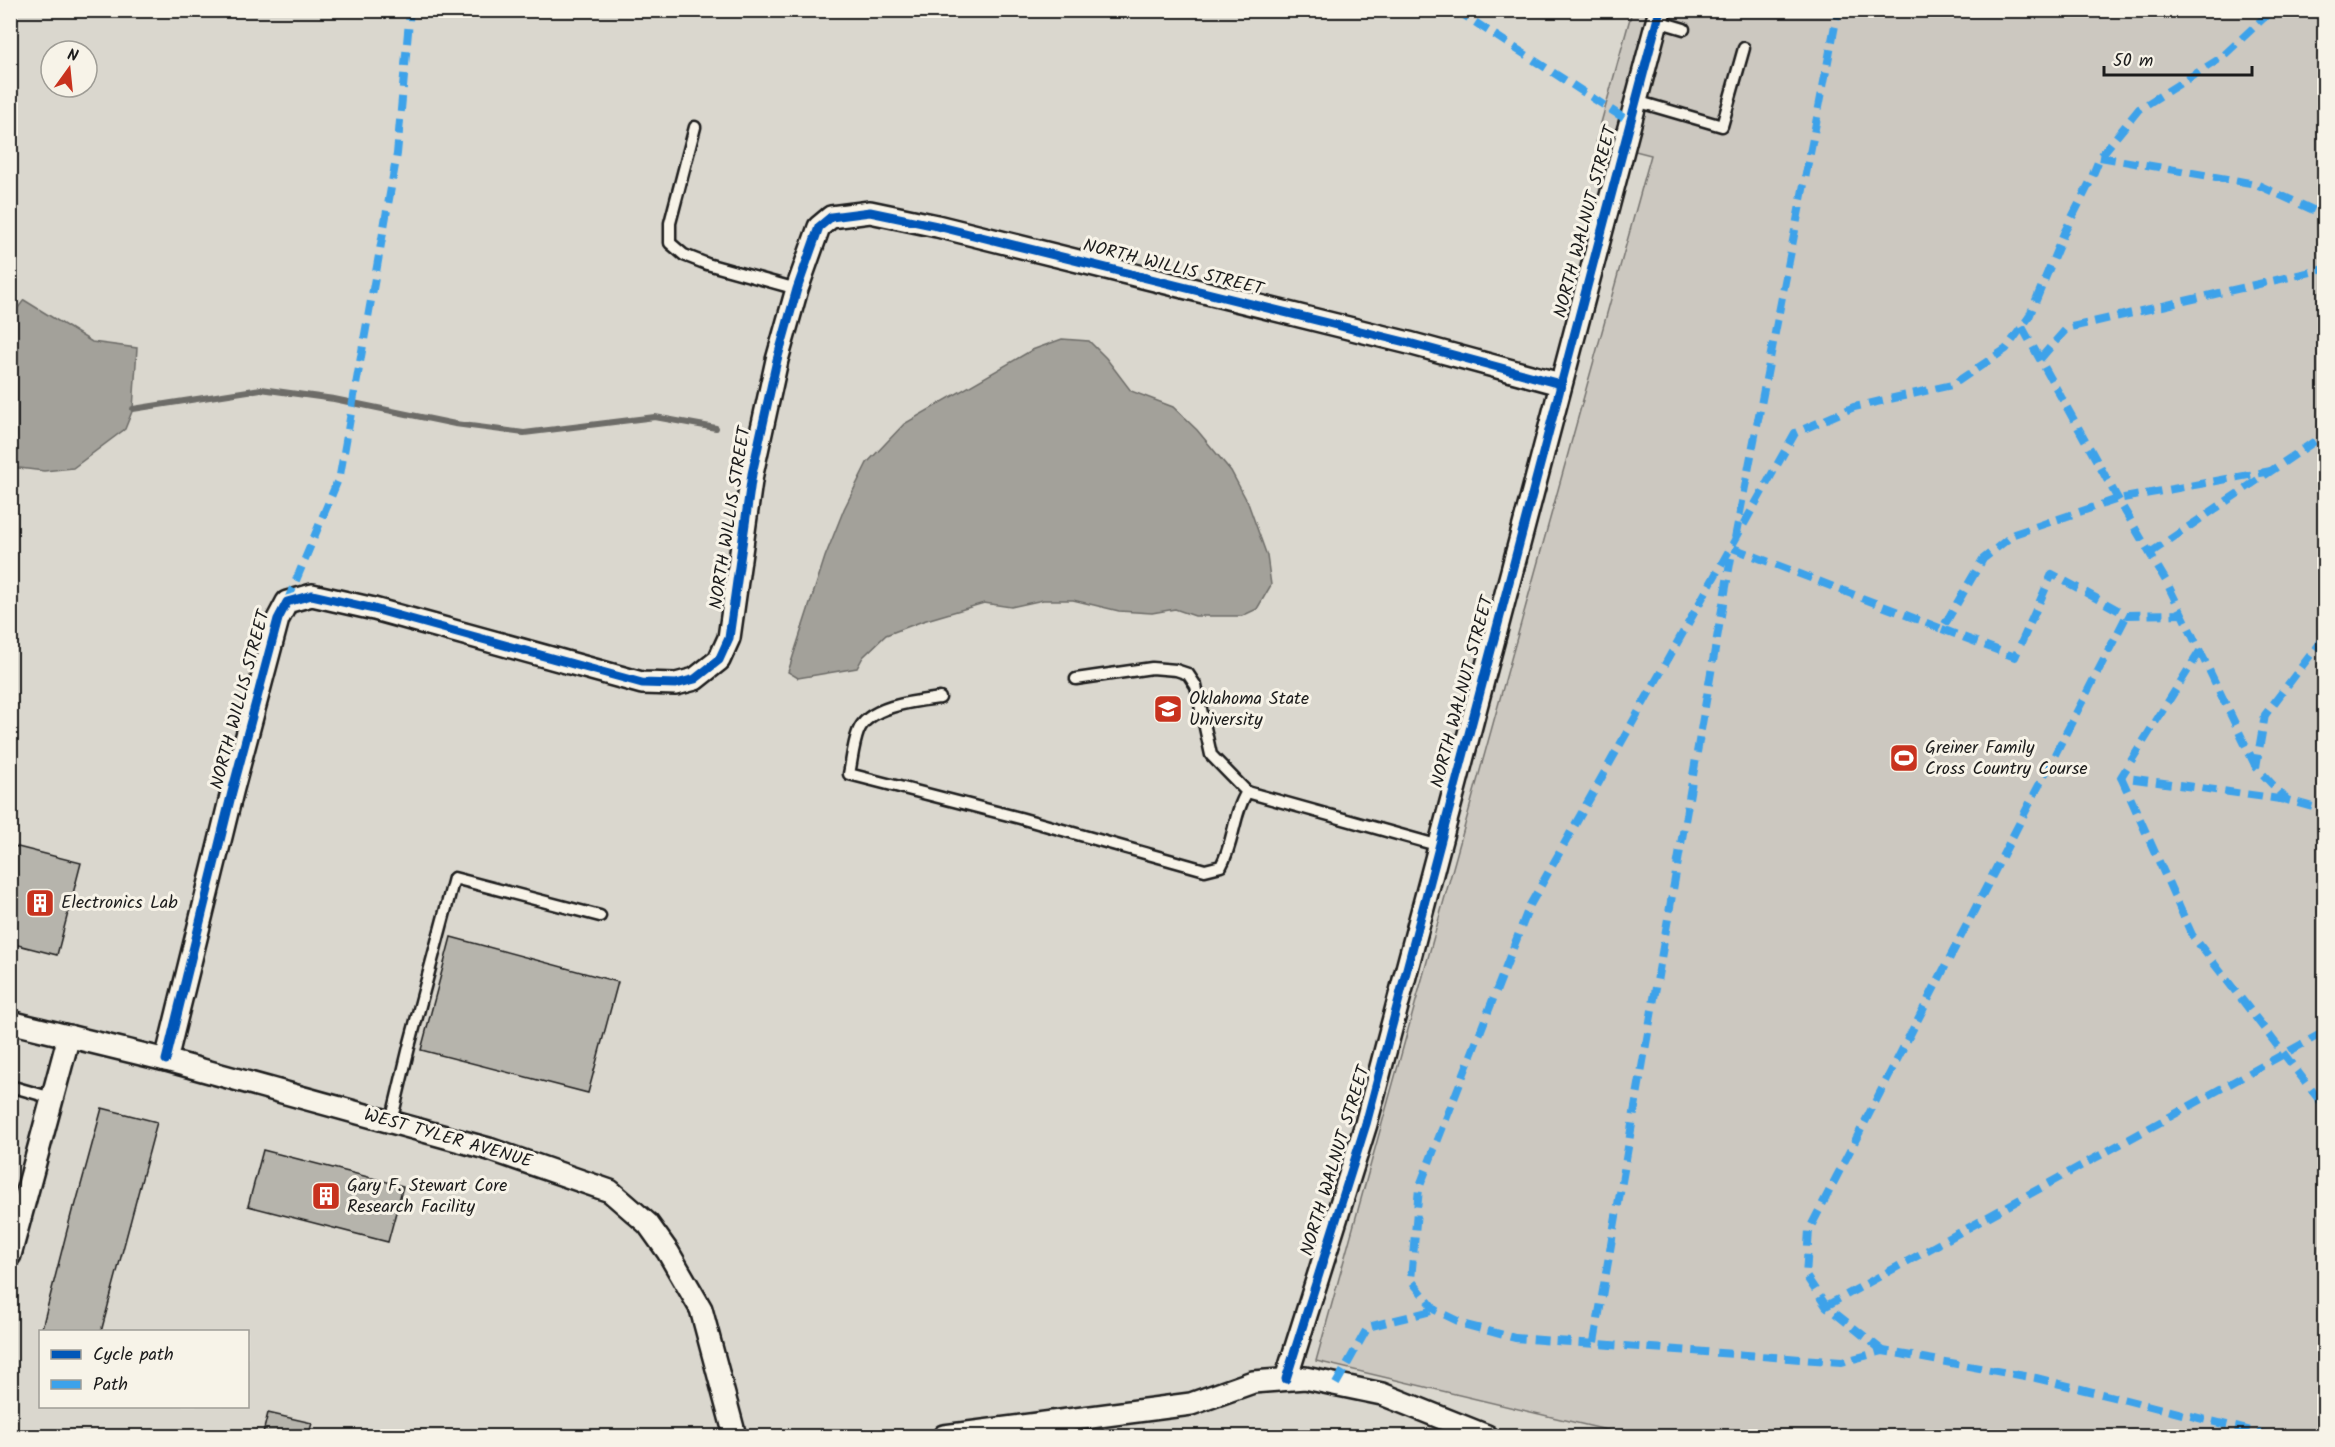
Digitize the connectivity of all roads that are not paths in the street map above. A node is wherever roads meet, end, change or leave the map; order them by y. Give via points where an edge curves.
1 (1658, 16) edge
2 (1684, 29) dead end
3 (1744, 48) dead end
4 (1636, 101) junction
5 (694, 127) dead end
6 (796, 289) junction
7 (1560, 384) junction
8 (1076, 679) dead end
9 (940, 698) dead end
10 (1247, 792) junction
11 (1440, 846) junction
12 (600, 916) dead end
13 (10, 1022) edge
14 (69, 1036) junction
15 (166, 1060) junction
16 (10, 1086) edge
17 (52, 1098) junction
18 (392, 1122) junction
19 (14, 1227) edge
20 (10, 1255) edge
21 (1286, 1379) junction
22 (735, 1437) edge
23 (944, 1437) edge
24 (1487, 1437) edge

1 - 2 lane
1 - 4 street, NORTH WALNUT STREET
3 - 4 lane via 1722,126
4 - 7 street, NORTH WALNUT STREET
5 - 6 lane via 670,224 670,243 684,255 707,264
6 - 7 street, NORTH WILLIS STREET via 819,227 831,217 870,212 1409,343
6 - 15 street, NORTH WILLIS STREET via 752,474 729,638 719,660 695,679 676,684 642,683 374,609 312,595 286,602 278,619
7 - 11 street, NORTH WALNUT STREET
8 - 10 lane via 1152,668 1188,674 1197,686 1211,755
9 - 10 lane via 872,713 858,730 849,774 1205,870 1221,866 1225,859
10 - 11 lane
11 - 21 street, NORTH WALNUT STREET via 1366,1124
12 - 18 lane via 454,878
13 - 14 street, WEST TYLER AVENUE
14 - 15 street, WEST TYLER AVENUE
14 - 17 street
15 - 18 street, WEST TYLER AVENUE
16 - 17 lane
17 - 19 street
18 - 22 street, WEST TYLER AVENUE via 489,1149 610,1191 648,1224 701,1309
19 - 20 street
21 - 23 street via 1252,1382 1191,1404
21 - 24 street via 1305,1378 1382,1394

